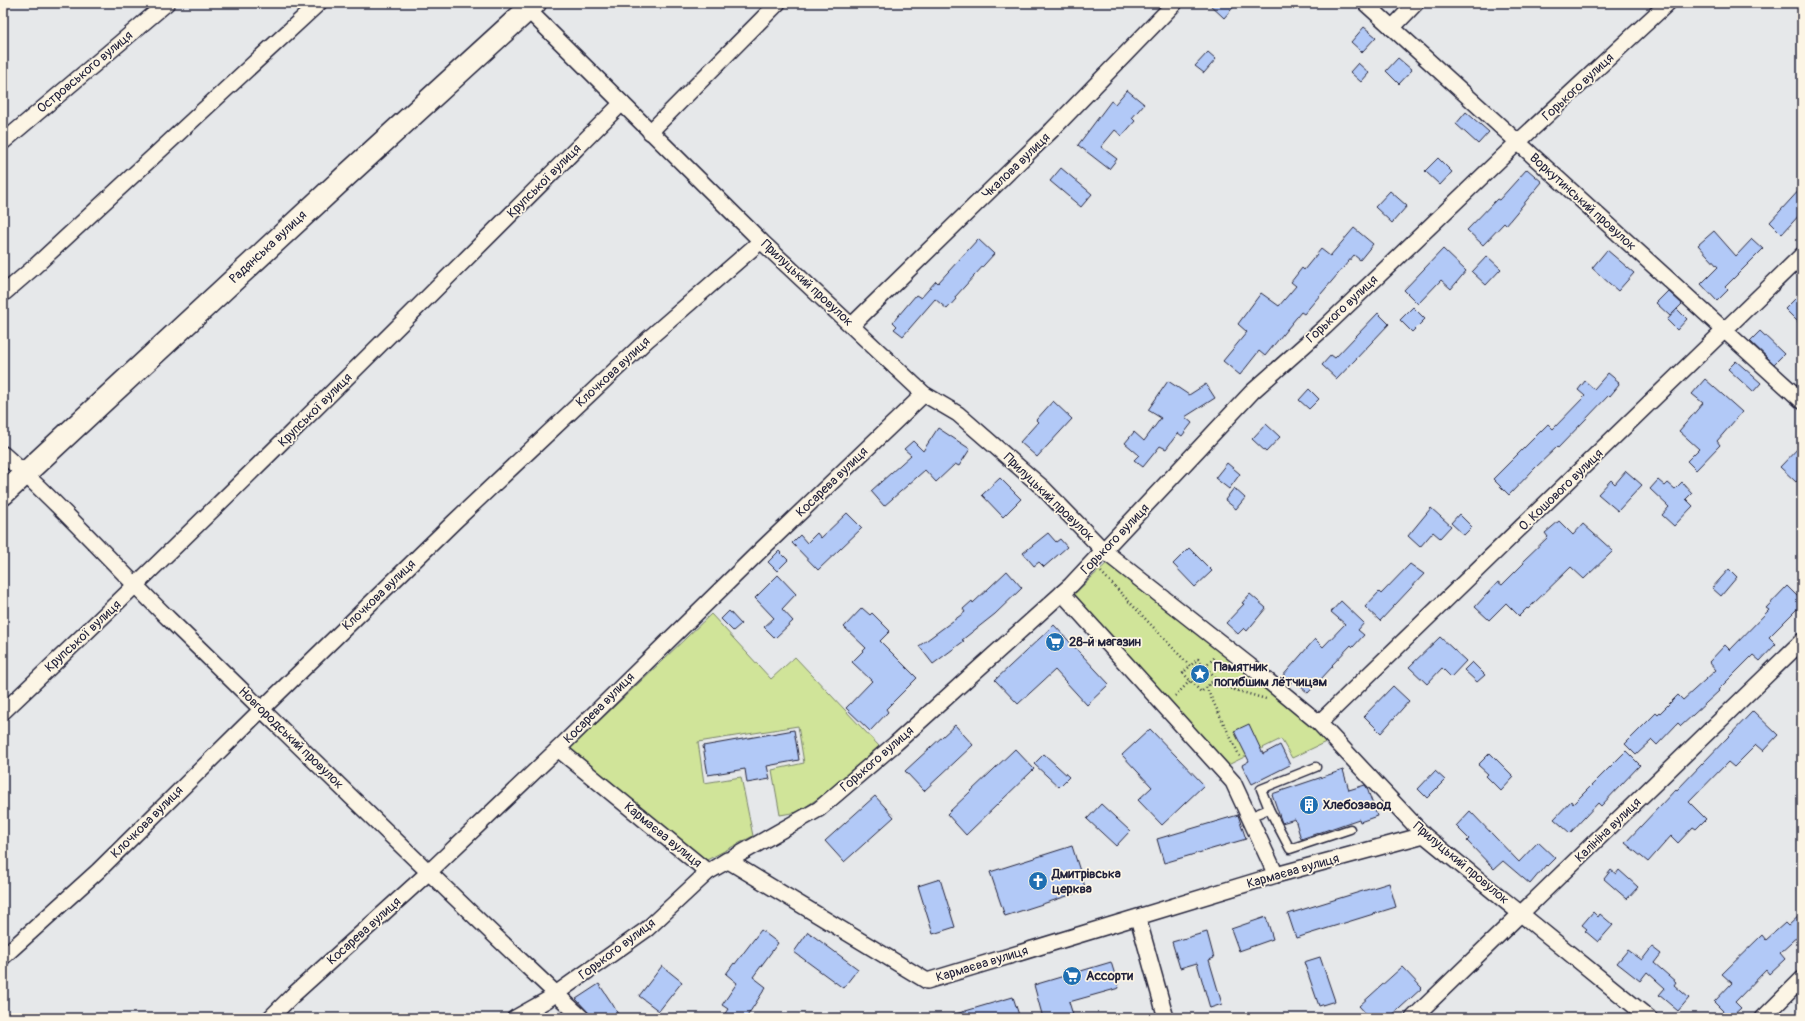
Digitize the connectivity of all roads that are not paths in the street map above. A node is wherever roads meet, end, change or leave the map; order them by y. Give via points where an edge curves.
1 (167, 3) edge
2 (319, 3) edge
3 (778, 3) edge
4 (1175, 3) edge
5 (1365, 3) edge
6 (1416, 3) edge
7 (1668, 3) edge
8 (528, 5) edge
9 (1392, 28) junction
10 (622, 103) junction
11 (650, 132) junction
12 (3, 142) edge
13 (1517, 143) junction
14 (762, 241) junction
15 (1802, 255) edge
16 (3, 294) edge
17 (852, 325) junction
18 (1725, 329) junction
19 (924, 394) junction
20 (1802, 401) edge
21 (3, 454) edge
22 (25, 473) junction
23 (3, 494) edge
24 (1104, 551) junction
25 (136, 586) junction
26 (1062, 593) junction
27 (1802, 641) edge
28 (262, 709) junction
29 (3, 712) edge
30 (1319, 723) junction
31 (558, 748) junction
32 (1316, 767) dead end
33 (1269, 809) junction
34 (1249, 817) junction
35 (1350, 829) dead end
36 (1424, 835) junction
37 (727, 860) junction
38 (429, 872) junction
39 (708, 872) junction
40 (1276, 875) junction
41 (1522, 914) junction
42 (1138, 918) junction
43 (3, 957) edge
44 (1802, 980) edge
45 (556, 994) junction
46 (270, 1018) edge
47 (515, 1018) edge
48 (582, 1018) edge
49 (1166, 1018) edge
50 (1413, 1018) edge
51 (1649, 1018) edge
52 (1763, 1018) edge

1 - 12 street, Островського вулиця
2 - 16 street
3 - 11 street
4 - 17 street, Чкалова вулиця via 1052,130
5 - 9 street, Воркутинський провулок
6 - 9 street
7 - 13 street, Горького вулиця
8 - 10 street, Прилуцький провулок
8 - 22 main road, Радянська вулиця
9 - 13 street, Воркутинський провулок
10 - 11 street, Прилуцький провулок
10 - 25 street, Крупської вулиця
11 - 14 street, Прилуцький провулок
13 - 18 street, Воркутинський провулок
13 - 24 street, Горького вулиця via 1325,327 1252,392
14 - 17 street, Прилуцький провулок
14 - 28 street, Клочкова вулиця via 641,345
15 - 18 street, О. Кошового вулиця
17 - 19 street, Прилуцький провулок
18 - 20 street, Воркутинський провулок
18 - 30 street, О. Кошового вулиця
19 - 24 street, Прилуцький провулок via 958,414 1043,488
19 - 31 street, Косарева вулиця
21 - 22 street, Новгородський провулок
22 - 23 main road, Радянська вулиця
22 - 25 street, Новгородський провулок
24 - 26 street, Горького вулиця
24 - 30 street, Прилуцький провулок
25 - 28 street, Новгородський провулок
25 - 29 street, Крупської вулиця
26 - 34 street via 1232,782
26 - 37 street, Горького вулиця via 819,809
27 - 41 street, Калініна вулиця
28 - 38 street, Новгородський провулок
28 - 43 street, Клочкова вулиця via 98,871
30 - 36 street, Прилуцький провулок
31 - 38 street, Косарева вулиця
31 - 39 street, Кармаєва вулиця
32 - 33 lane via 1261,789
33 - 34 lane
33 - 35 lane via 1290,849
34 - 40 street
36 - 40 street, Кармаєва вулиця
36 - 41 street, Прилуцький провулок
37 - 39 street, Горького вулиця
37 - 42 street, Кармаєва вулиця via 927,981
38 - 45 street, Новгородський провулок
38 - 46 street, Косарева вулиця
39 - 45 street, Горького вулиця via 647,929
40 - 42 street, Кармаєва вулиця
41 - 50 street, Калініна вулиця
41 - 51 street, Прилуцький провулок
42 - 49 street
44 - 52 street
45 - 47 street, Горького вулиця
45 - 48 street, Новгородський провулок

